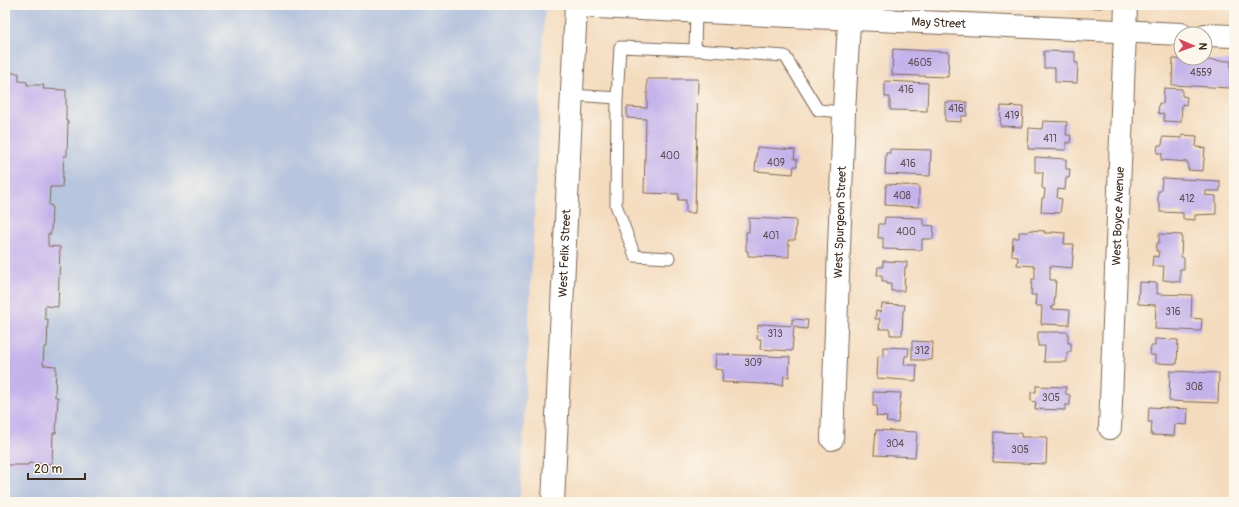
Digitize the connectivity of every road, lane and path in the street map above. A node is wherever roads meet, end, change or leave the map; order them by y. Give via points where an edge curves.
1 (576, 5) edge
2 (1126, 5) edge
3 (696, 11) junction
4 (850, 12) edge
5 (1125, 32) junction
6 (1173, 34) edge
7 (1213, 35) edge
8 (1234, 36) edge
9 (695, 50) junction
10 (572, 95) junction
11 (617, 95) junction
12 (844, 112) junction
13 (669, 258) dead end
14 (1110, 428) dead end
15 (832, 439) dead end
16 (553, 502) edge

1 - 3 street, May Street
1 - 10 street, West Felix Street
2 - 5 street, West Boyce Avenue
3 - 4 street, May Street
3 - 9 lane
4 - 5 street, May Street
4 - 12 street, West Spurgeon Street
5 - 6 street, May Street
5 - 14 street, West Boyce Avenue
7 - 8 street
9 - 11 lane via 620,47
9 - 12 lane via 785,56 818,110
10 - 11 lane via 617,98
10 - 16 street, West Felix Street
11 - 13 lane via 616,205 635,256
12 - 15 street, West Spurgeon Street

